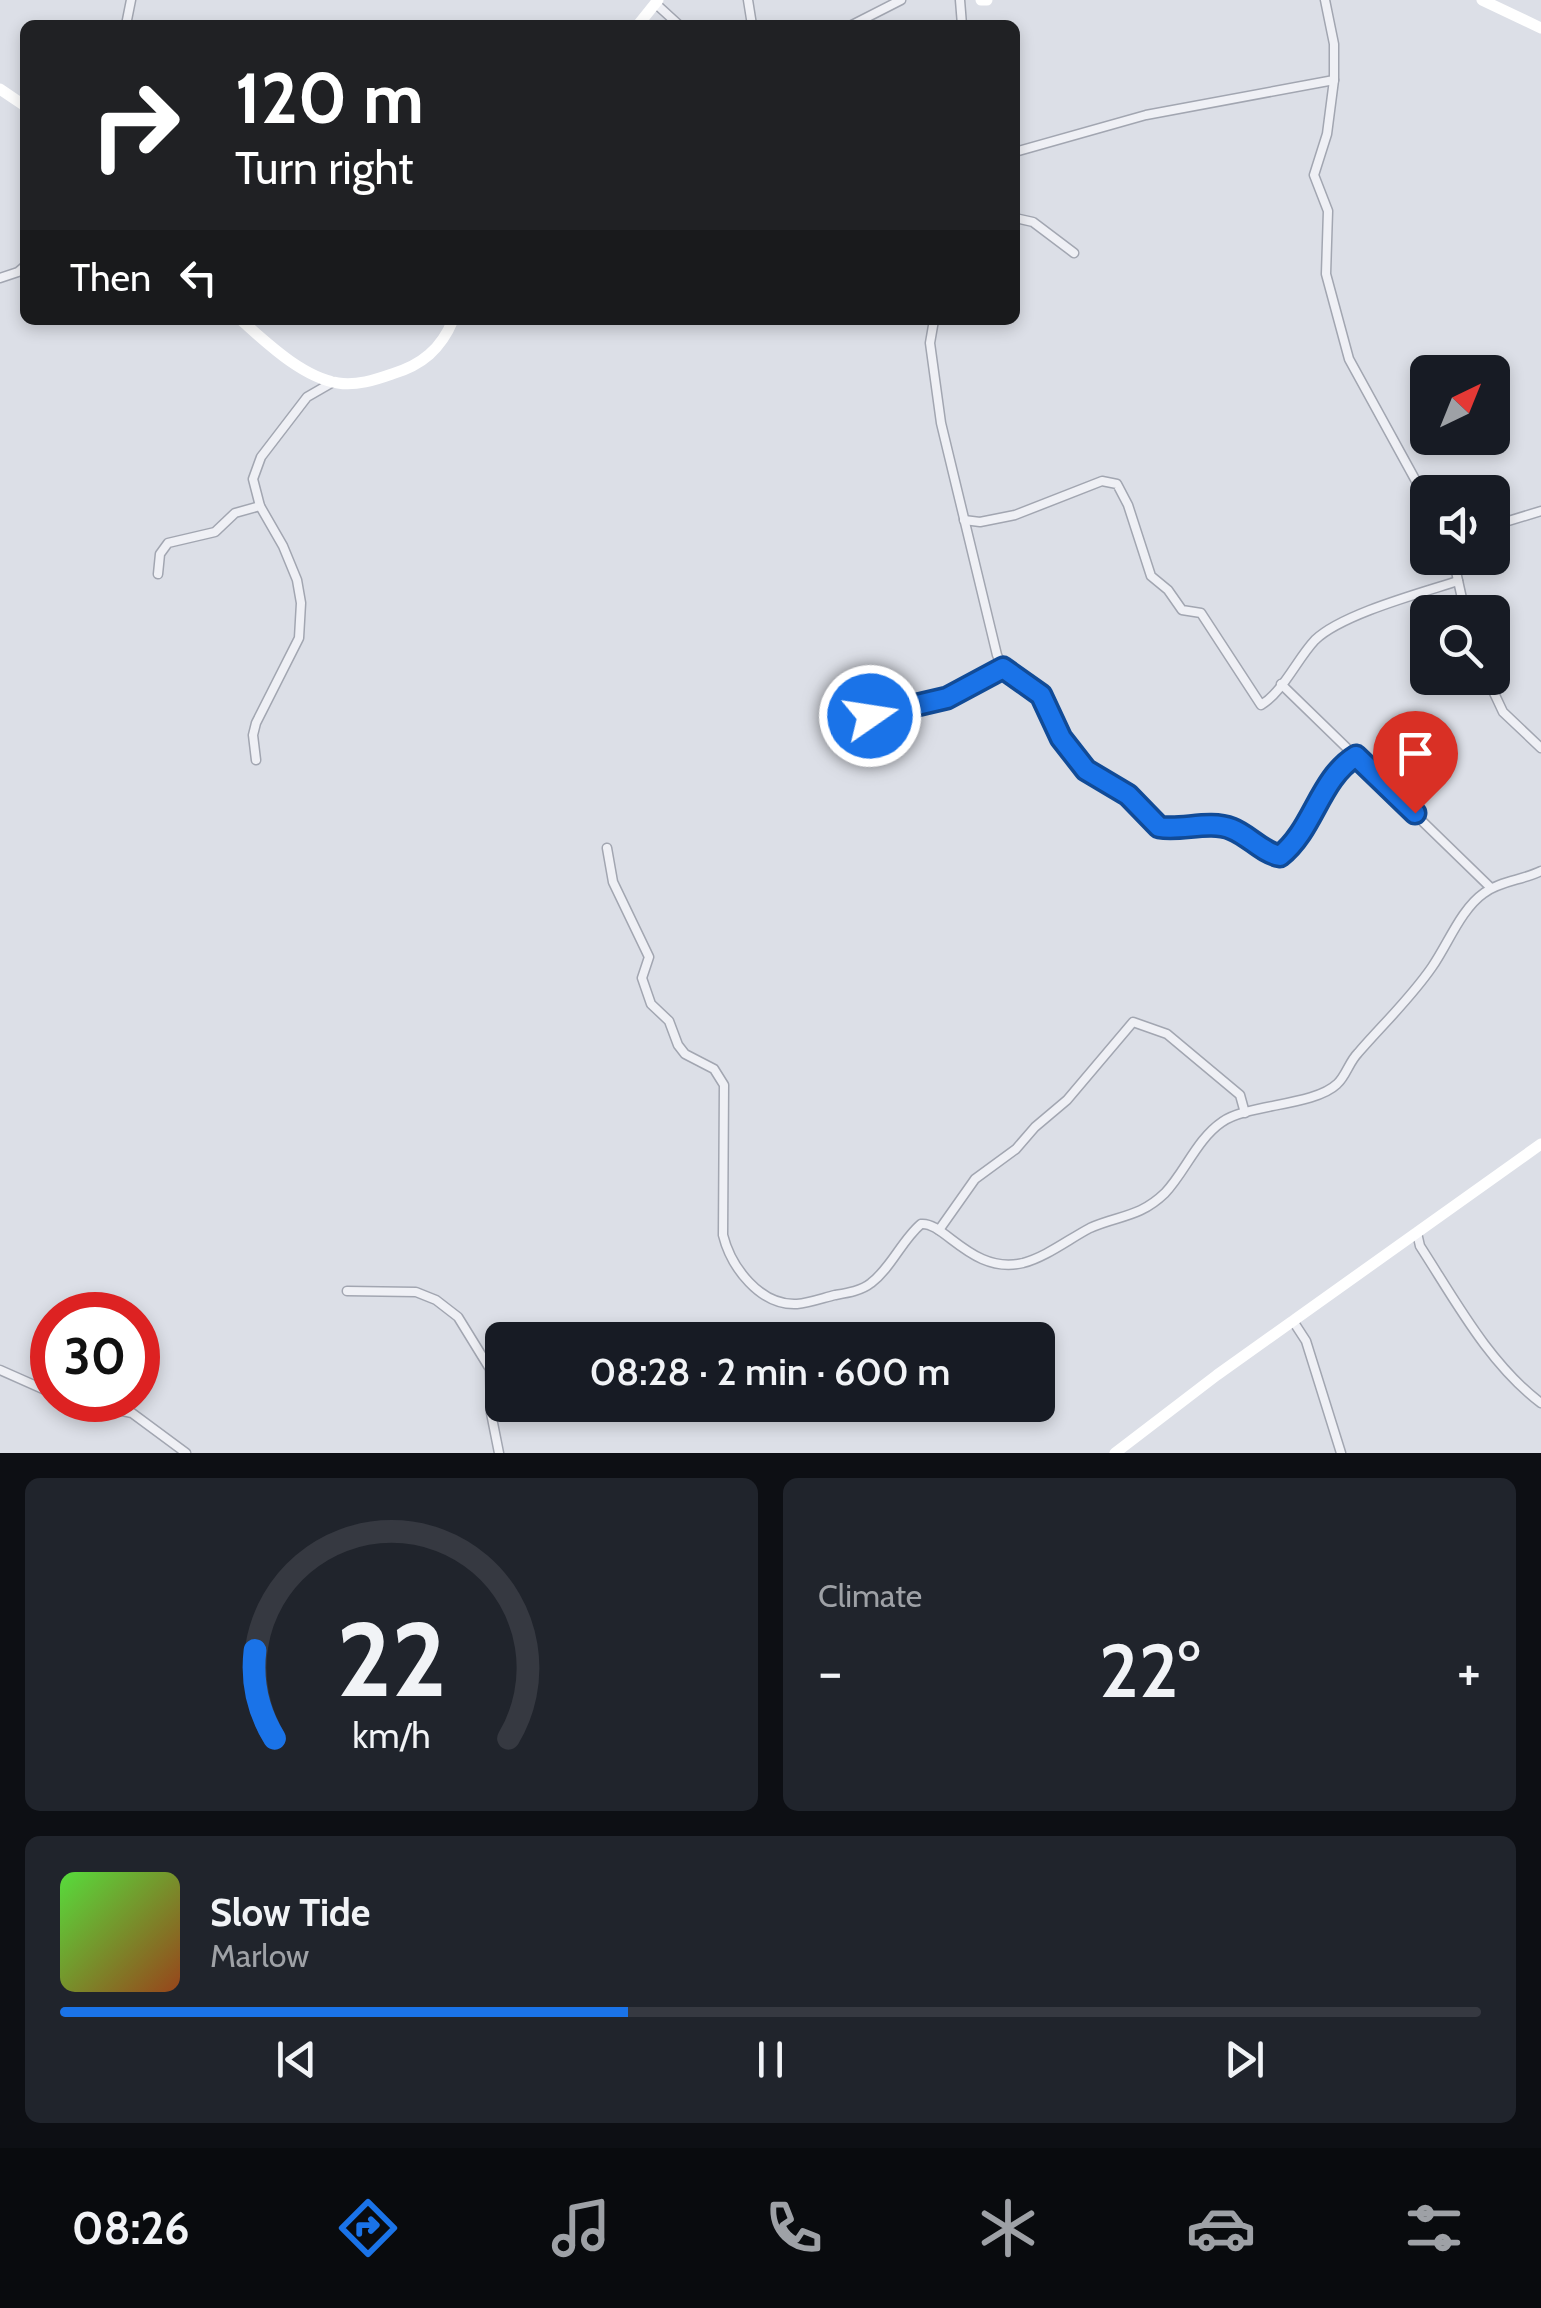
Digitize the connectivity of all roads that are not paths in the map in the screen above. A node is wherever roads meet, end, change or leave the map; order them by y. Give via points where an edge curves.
1 (901, 0) edge
2 (1325, 0) edge
3 (1482, 0) edge
4 (862, 20) edge
5 (1541, 28) edge
6 (1334, 80) junction
7 (1020, 151) edge
8 (1020, 219) edge
9 (1074, 253) dead end
10 (247, 325) edge
11 (450, 325) edge
12 (933, 325) edge
13 (333, 382) junction
14 (1413, 475) edge
15 (260, 506) junction
16 (1541, 511) edge
17 (964, 520) junction
18 (1510, 520) edge
19 (158, 574) dead end
20 (1457, 575) edge
21 (1458, 581) junction
22 (1462, 595) edge
23 (1003, 668) junction
24 (1281, 684) junction
25 (1495, 695) edge
26 (870, 716) dead end
27 (1541, 748) edge
28 (1356, 756) junction
29 (256, 760) dead end
30 (607, 848) dead end
31 (1541, 872) edge
32 (1491, 888) junction
33 (1245, 1112) junction
34 (1541, 1144) edge
35 (939, 1230) junction
36 (1417, 1233) junction
37 (347, 1291) dead end
38 (1293, 1321) junction
39 (0, 1370) edge
40 (30, 1383) edge
41 (1541, 1404) edge
42 (145, 1422) edge
43 (186, 1453) edge
44 (499, 1453) edge
45 (1114, 1453) edge
46 (1341, 1453) edge

1 - 4 street
2 - 6 street
3 - 5 main road
6 - 7 street via 1146,115
6 - 14 street via 1328,134 1314,175 1328,211 1326,274 1349,359
8 - 9 street
10 - 13 main road
11 - 13 main road via 440,346 417,364 358,383
12 - 17 street via 941,423
13 - 15 street via 307,397 261,456 252,478
15 - 19 street via 235,513 215,532 168,543
15 - 29 street via 296,580 301,619 292,653 256,724
16 - 18 street
17 - 23 street
17 - 24 street via 1016,515 1112,481 1125,497 1154,580 1182,610 1201,614 1260,704
20 - 21 street
21 - 22 street
21 - 24 street via 1332,628
23 - 26 street via 947,698
23 - 28 street via 1041,695 1086,770 1128,795 1155,825 1232,829 1277,857
24 - 28 street
25 - 27 street via 1503,712
28 - 32 street
30 - 35 street via 612,882 649,957 642,978 651,1004 669,1021 685,1054 714,1070 724,1085 723,1235 735,1268 757,1289 796,1304 860,1289 921,1224
31 - 32 street
32 - 33 street via 1475,900 1432,968 1336,1085
33 - 35 street via 1220,1123 1145,1208 1024,1262 996,1264 965,1252
33 - 35 street via 1240,1096 1167,1034 1132,1022 1074,1094 975,1179
34 - 36 main road
36 - 38 main road
36 - 41 street via 1486,1344
37 - 44 street via 416,1292 458,1317 490,1369
38 - 45 main road
38 - 46 street via 1312,1357
39 - 40 street
42 - 43 street

